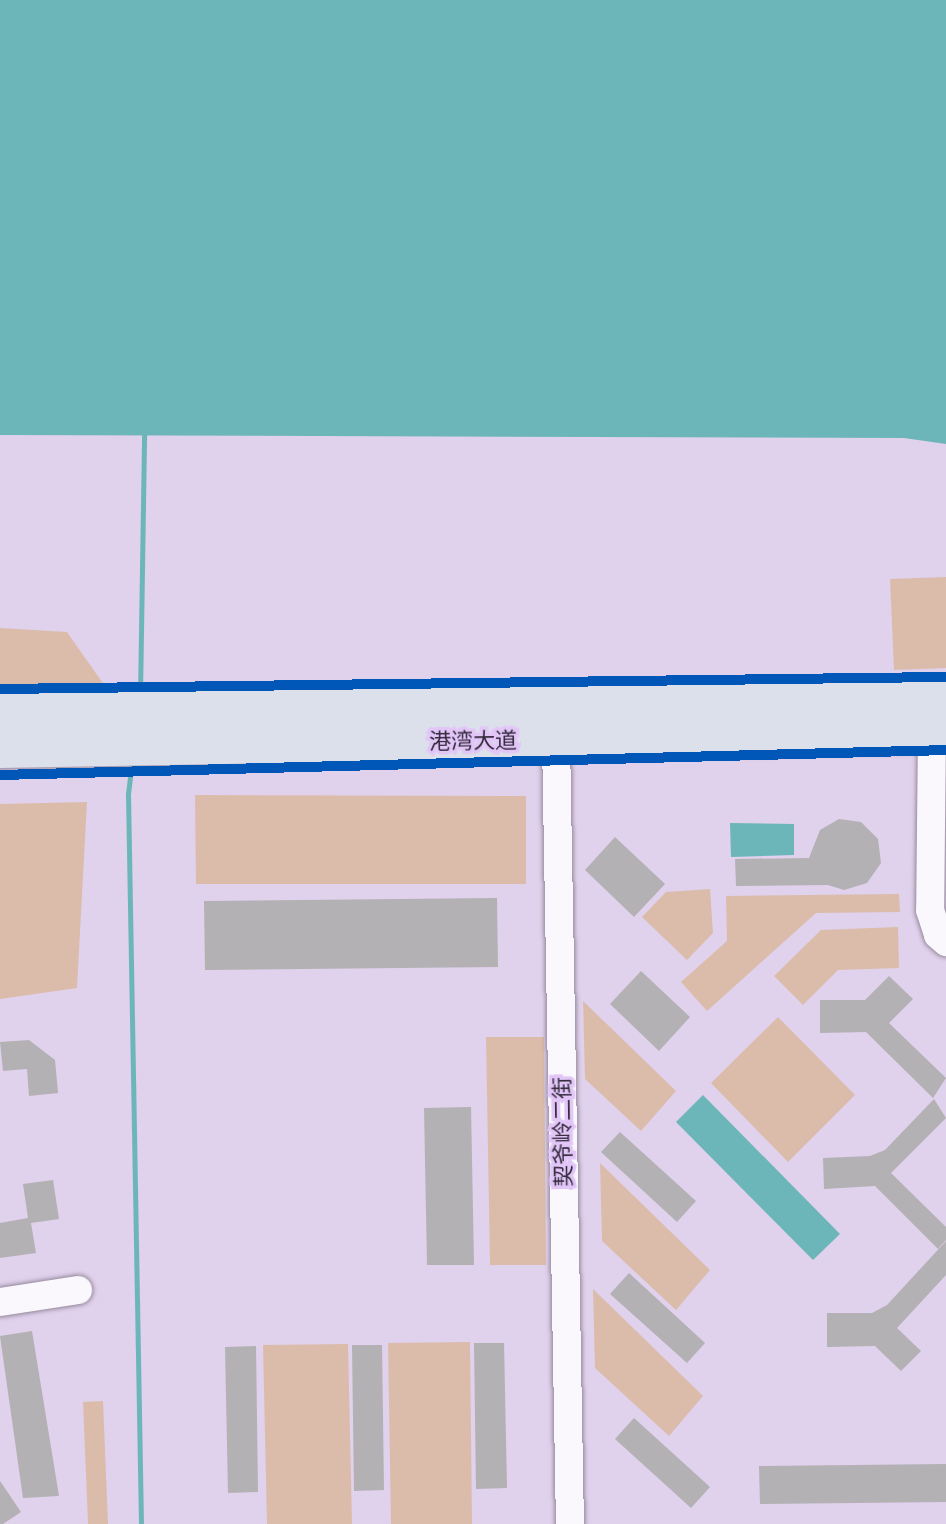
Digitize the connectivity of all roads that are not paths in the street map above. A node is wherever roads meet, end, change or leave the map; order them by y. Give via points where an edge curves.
1 (0, 713) edge
2 (941, 720) edge
3 (107, 728) junction
4 (163, 728) junction
5 (556, 740) junction
6 (0, 748) edge
7 (946, 942) edge
8 (78, 1290) dead end
9 (0, 1302) edge
10 (570, 1524) edge

1 - 3 highway, 港湾大道
2 - 4 highway, 港湾大道
2 - 5 highway, 港湾大道
2 - 7 lane via 930,910 938,935
3 - 4 highway, 港湾大道
3 - 6 highway, 港湾大道
4 - 5 highway, 港湾大道
5 - 10 lane, 契爷岭二街
8 - 9 lane

